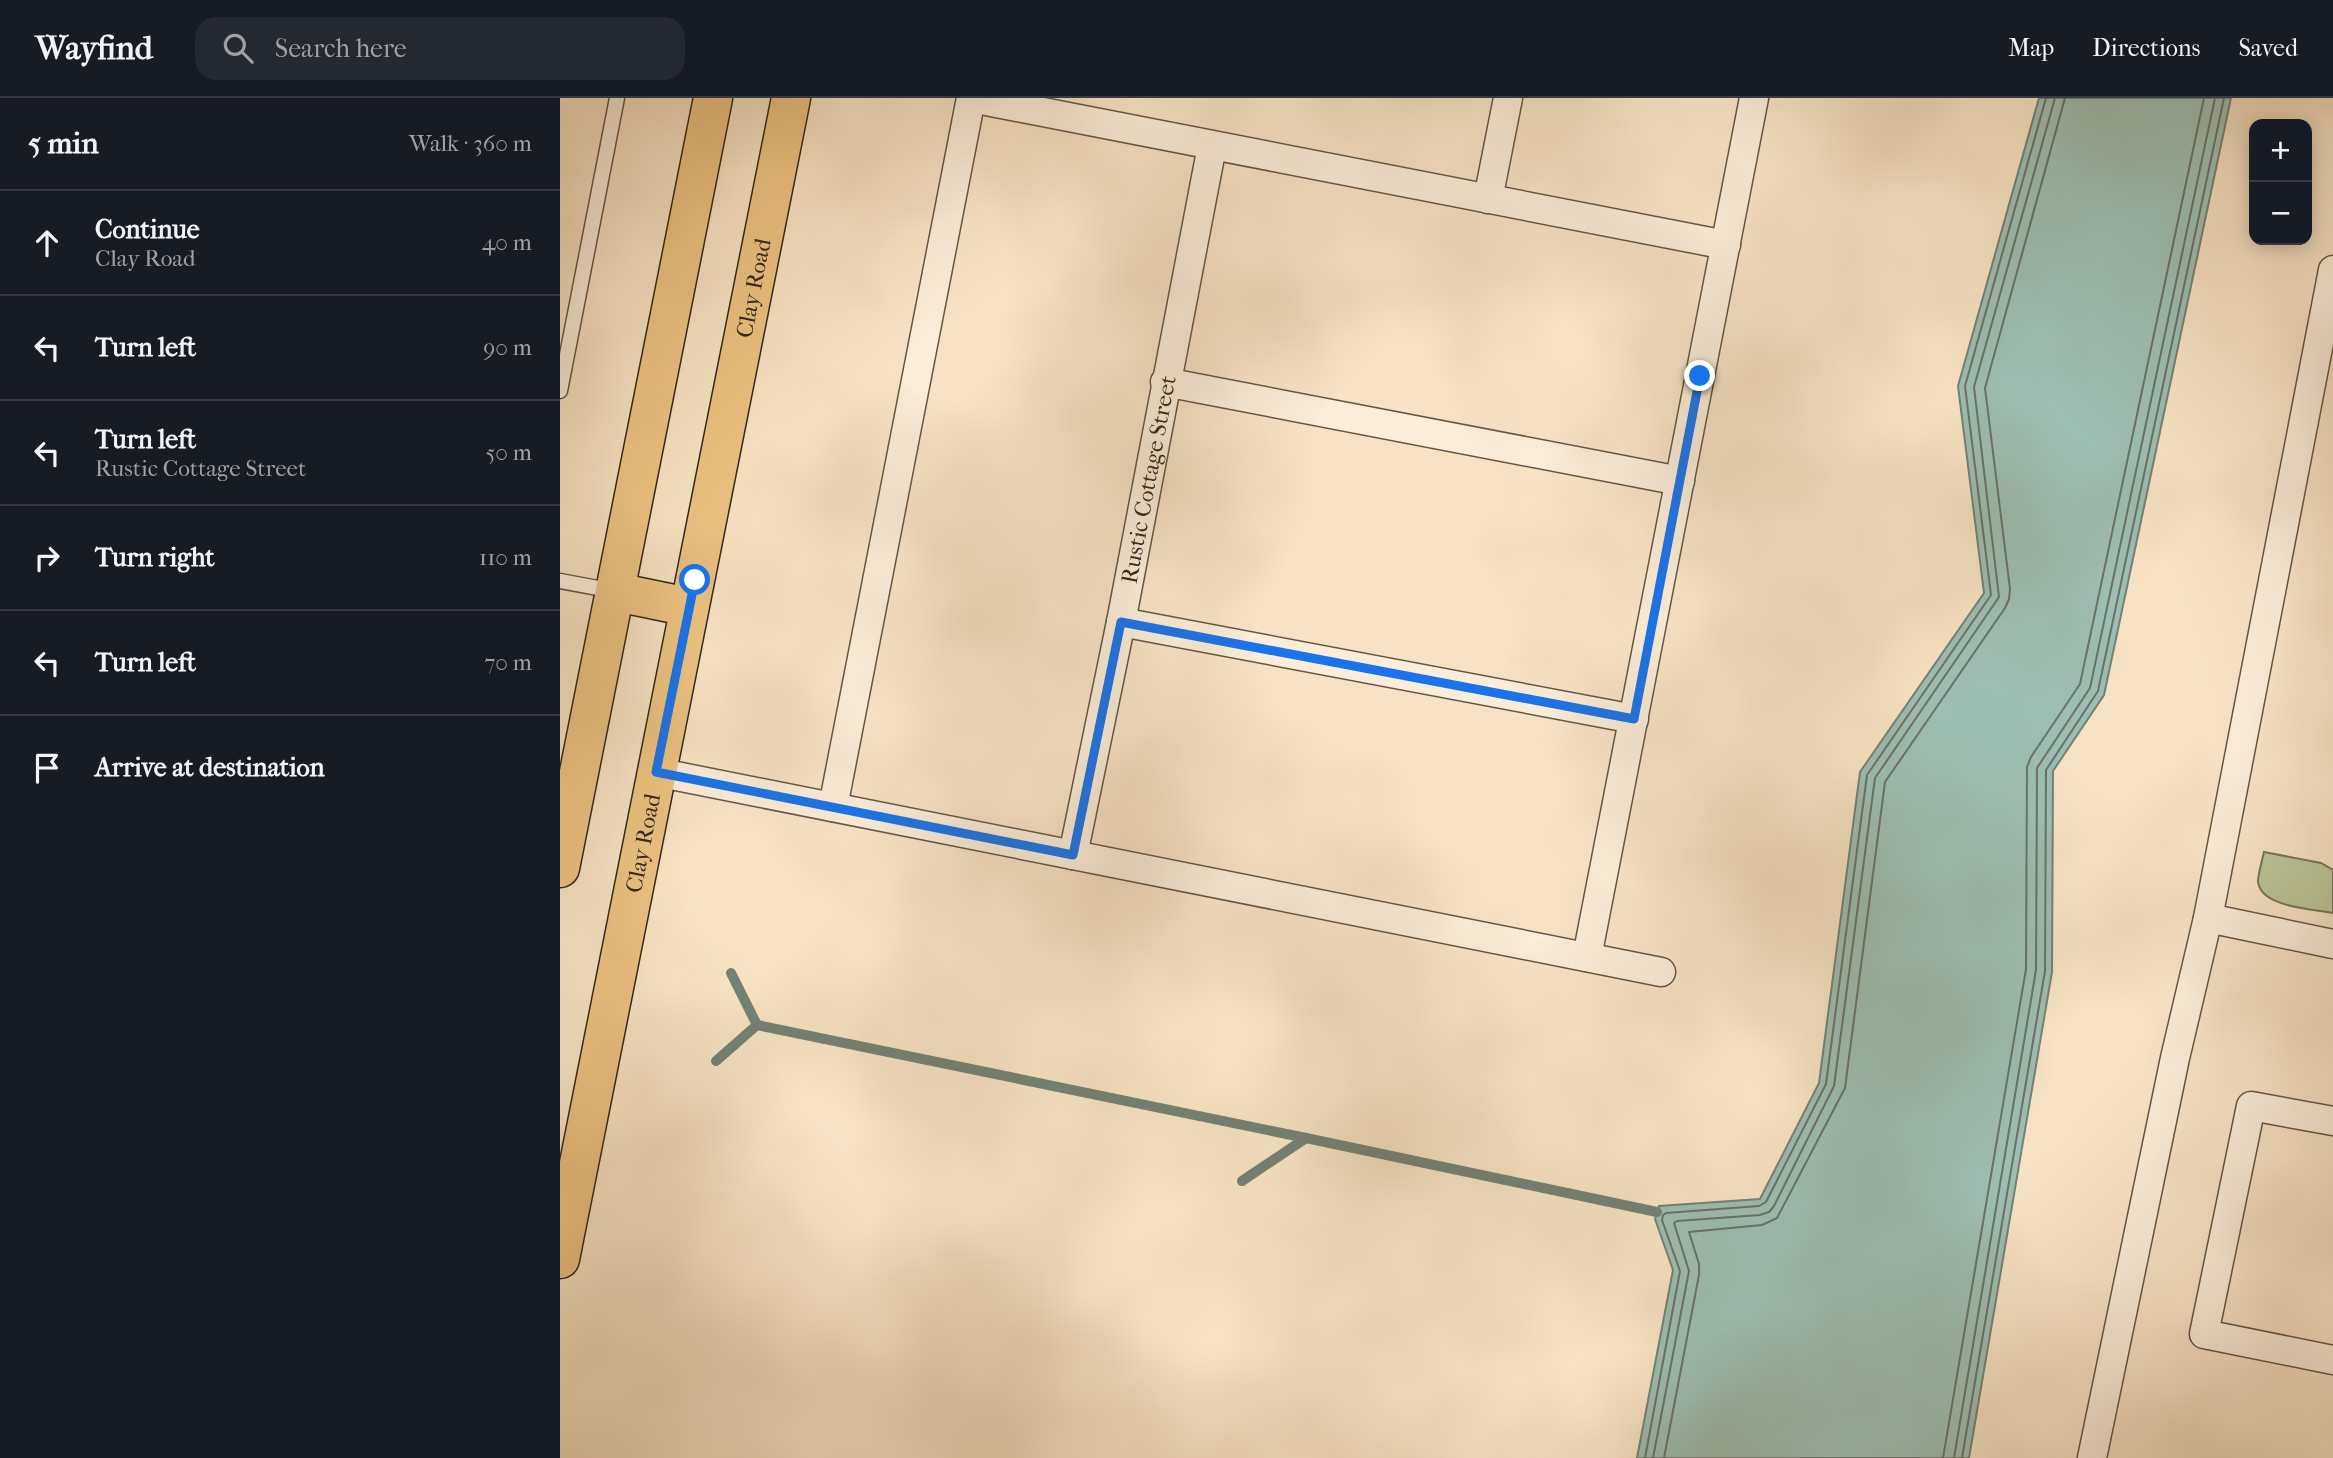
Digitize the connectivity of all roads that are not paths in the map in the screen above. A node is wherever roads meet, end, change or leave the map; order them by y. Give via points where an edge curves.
1 (617, 98) edge
2 (713, 98) edge
3 (791, 98) edge
4 (971, 98) edge
5 (1508, 98) edge
6 (1754, 98) edge
7 (1212, 146) junction
8 (1488, 199) junction
9 (1726, 245) junction
10 (2333, 270) edge
11 (562, 374) edge
12 (1166, 382) junction
13 (560, 391) edge
14 (1680, 481) junction
15 (560, 581) edge
16 (616, 592) junction
17 (689, 607) junction
18 (1121, 622) junction
19 (1634, 719) junction
20 (656, 772) junction
21 (833, 807) junction
22 (1073, 855) junction
23 (560, 868) edge
24 (2208, 918) junction
25 (2333, 944) edge
26 (1587, 957) junction
27 (1661, 972) dead end
28 (2333, 1121) edge
29 (568, 1175) edge
30 (560, 1259) edge
31 (2333, 1360) edge
32 (2092, 1458) edge

1 - 11 lane
2 - 16 main road
3 - 17 main road, Clay Road
4 - 7 street
4 - 21 street
5 - 8 street
6 - 9 street
7 - 8 street
7 - 12 street, Rustic Cottage Street
8 - 9 street
9 - 14 street
10 - 24 street
11 - 13 lane
12 - 14 street
12 - 18 street, Rustic Cottage Street
14 - 19 street
15 - 16 lane
16 - 17 main road
16 - 23 main road
17 - 20 main road, Clay Road
18 - 19 street
18 - 22 street, Rustic Cottage Street
19 - 26 street
20 - 21 street
20 - 29 main road, Clay Road
21 - 22 street
22 - 26 street
24 - 25 street
24 - 32 street
26 - 27 street
28 - 31 street via 2251,1106 2204,1334
29 - 30 main road, Clay Road

